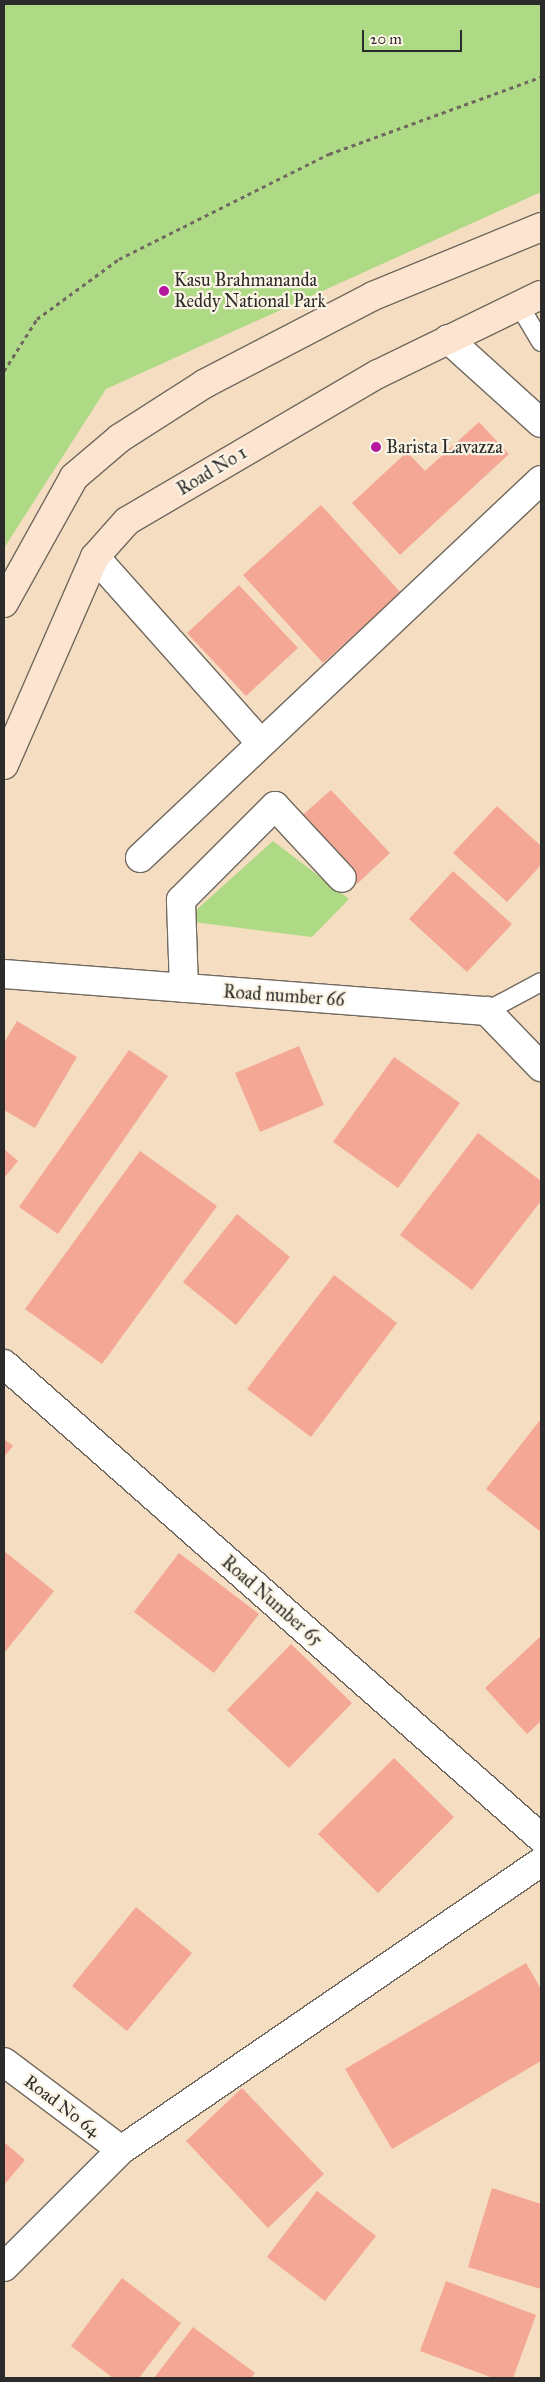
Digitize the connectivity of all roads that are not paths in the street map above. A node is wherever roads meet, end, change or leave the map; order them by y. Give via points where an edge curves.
1 (541, 227) edge
2 (530, 300) edge
3 (448, 339) junction
4 (541, 342) edge
5 (541, 423) edge
6 (541, 480) edge
7 (95, 557) junction
8 (4, 603) edge
9 (261, 743) junction
10 (4, 764) edge
11 (140, 858) dead end
12 (342, 878) dead end
13 (4, 974) edge
14 (541, 982) edge
15 (184, 988) junction
16 (487, 1011) junction
17 (541, 1067) edge
18 (4, 1364) edge
19 (541, 1838) edge
20 (541, 1862) edge
21 (4, 2062) edge
22 (121, 2150) junction
23 (4, 2267) edge

1 - 8 main road via 373,296 204,384 120,438 74,476
2 - 3 main road, Road No 1
2 - 4 lane
3 - 5 street
3 - 7 main road, Road No 1 via 378,374 127,522
6 - 9 street
7 - 9 street
7 - 10 main road, Road No 1
9 - 11 street
12 - 15 street via 275,806 181,900
13 - 15 street, Road number 66
14 - 16 lane
15 - 16 street, Road number 66
16 - 17 street
18 - 19 street, Road Number 65
20 - 22 street
21 - 22 street, Road No 64
22 - 23 street

